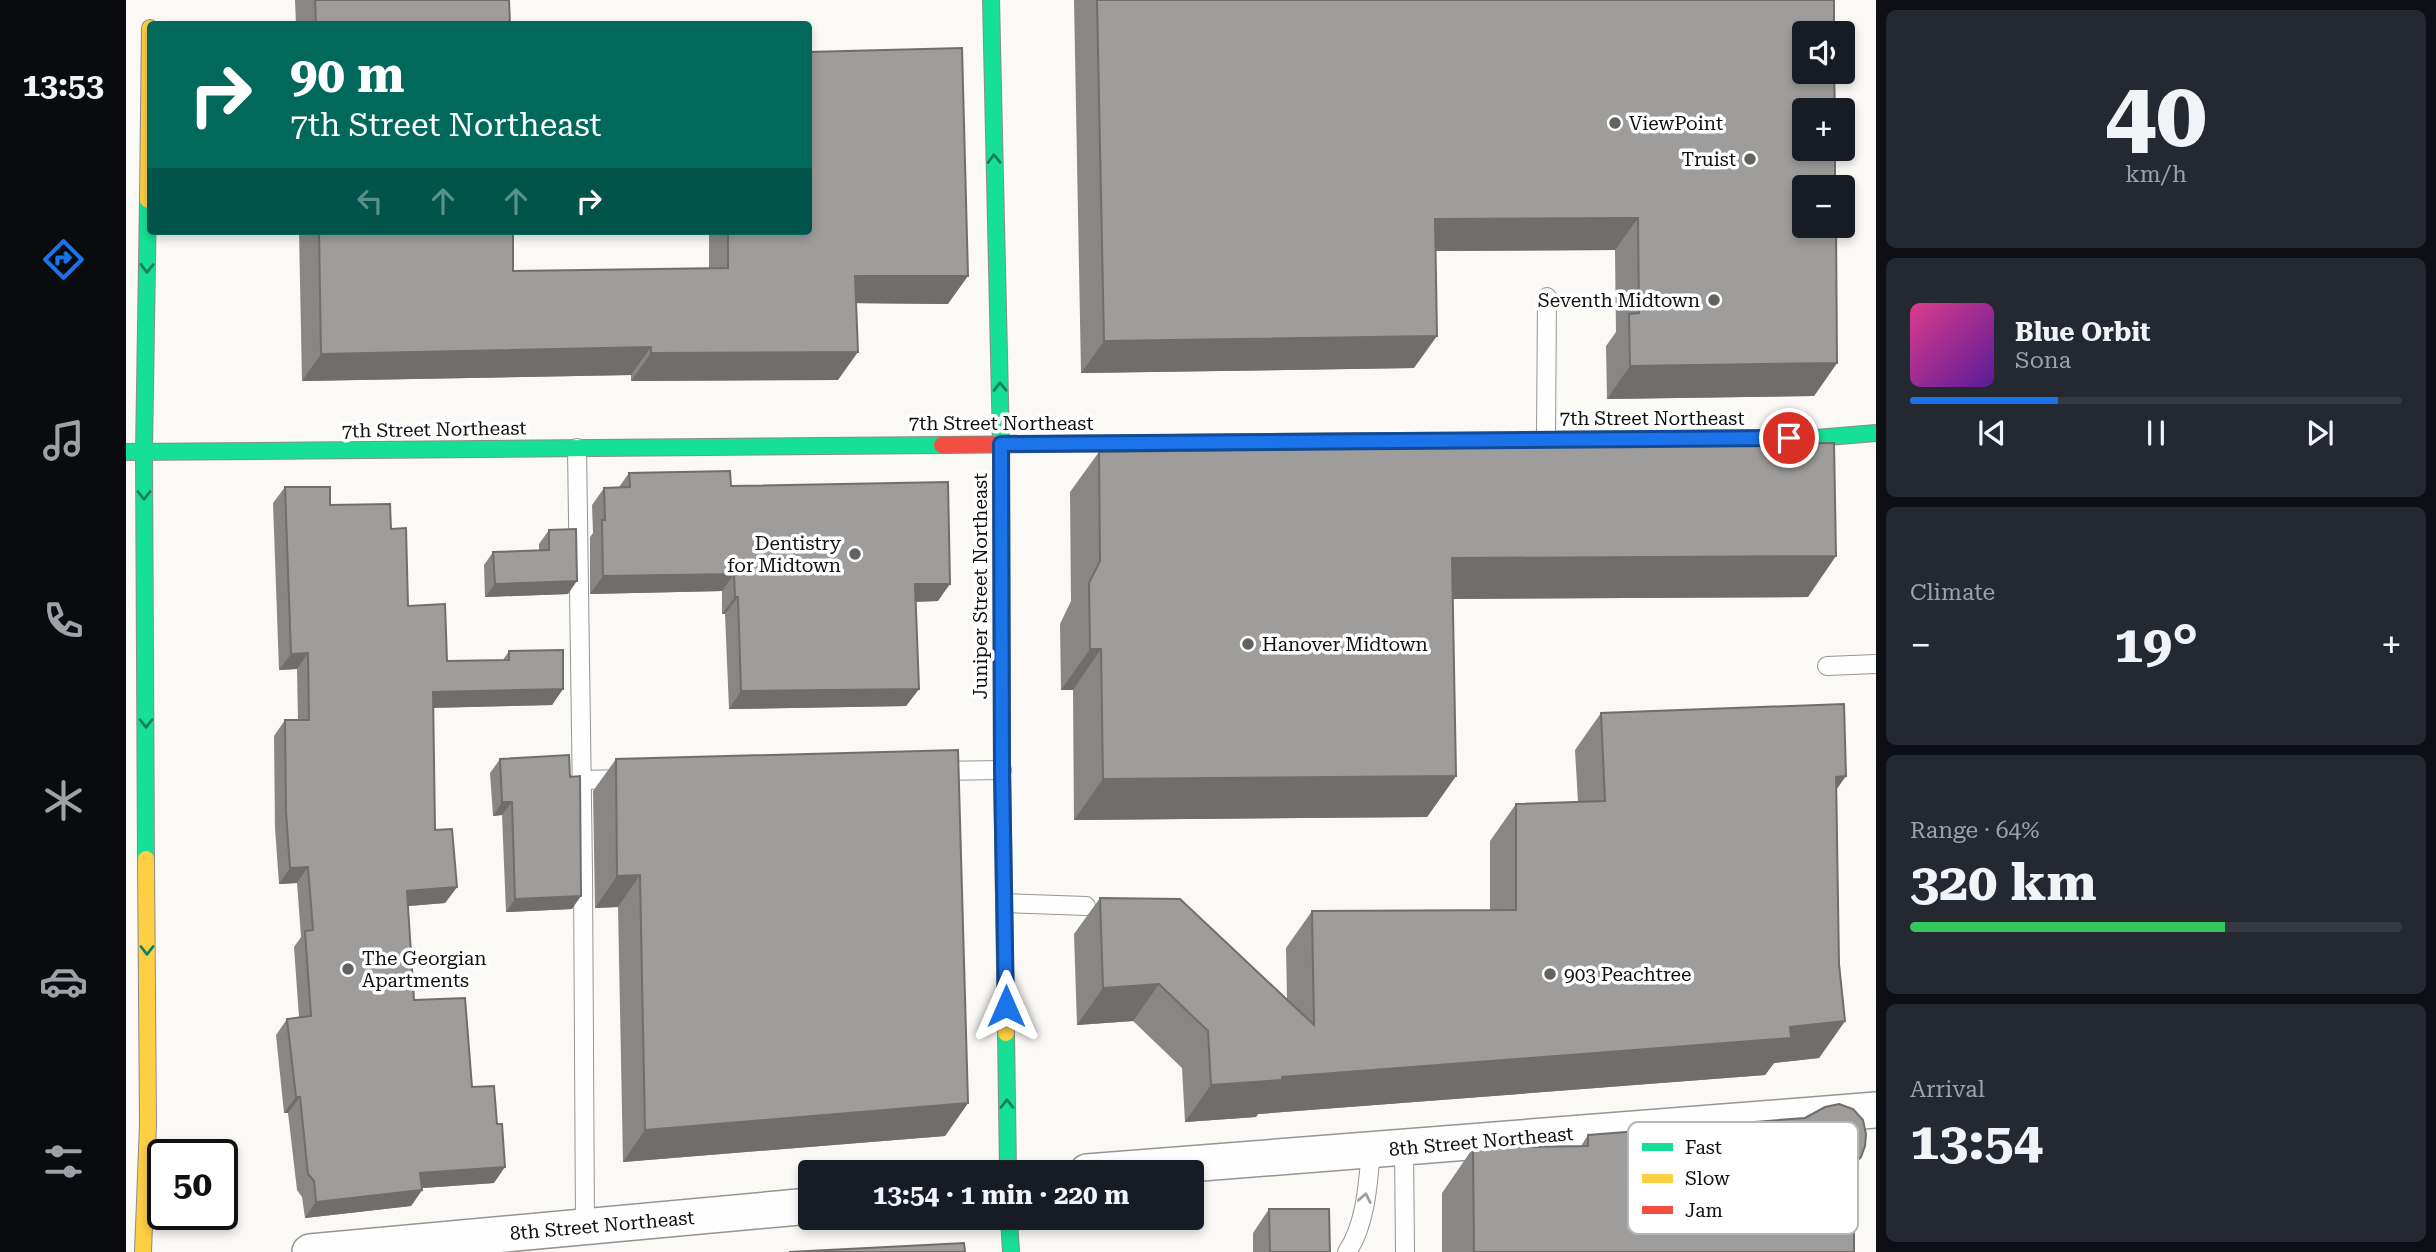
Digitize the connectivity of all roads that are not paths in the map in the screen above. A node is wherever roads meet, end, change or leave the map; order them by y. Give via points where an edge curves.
1 (991, 0) edge
2 (147, 133) edge
3 (126, 134) edge
4 (147, 235) edge
5 (1547, 297) dead end
6 (1876, 433) edge
7 (1546, 439) junction
8 (1505, 440) edge
9 (1409, 441) edge
10 (1001, 444) junction
11 (577, 449) junction
12 (126, 452) edge
13 (144, 452) junction
14 (1876, 664) edge
15 (1827, 666) dead end
16 (1002, 770) junction
17 (923, 772) edge
18 (649, 778) edge
19 (580, 780) junction
20 (146, 801) junction
21 (126, 803) edge
22 (1005, 903) junction
23 (1086, 906) dead end
24 (126, 1044) edge
25 (148, 1044) junction
26 (1876, 1110) edge
27 (1726, 1122) edge
28 (1628, 1130) edge
29 (1387, 1149) junction
30 (1008, 1160) edge
31 (1204, 1163) edge
32 (798, 1207) edge
33 (585, 1227) junction
34 (1009, 1230) edge
35 (143, 1252) edge
36 (310, 1252) edge
37 (1010, 1252) edge
38 (1348, 1252) edge
39 (1405, 1252) edge

10 -> 1 main road, Juniper Street Northeast
2 - 3 lane
4 -> 13 main road
5 - 7 lane
6 - 7 main road, 7th Street Northeast via 1816,438
7 - 8 main road, 7th Street Northeast
9 - 10 main road, 7th Street Northeast
10 - 11 main road, 7th Street Northeast
10 - 16 main road, Juniper Street Northeast
11 - 13 main road, 7th Street Northeast
11 - 19 lane
12 - 13 main road, 7th Street Northeast
13 -> 20 main road
14 - 15 lane
16 - 17 lane
16 - 22 main road, Juniper Street Northeast
18 - 19 lane
19 - 33 lane
20 - 21 lane
20 -> 25 main road
22 - 23 lane
30 -> 22 main road, Juniper Street Northeast
24 - 25 lane
25 - 35 main road
26 - 27 street, 8th Street Northeast
28 - 29 street, 8th Street Northeast
29 - 31 street, 8th Street Northeast
38 -> 29 lane
29 - 39 lane
32 - 33 street, 8th Street Northeast
33 - 36 street, 8th Street Northeast
34 - 37 main road

